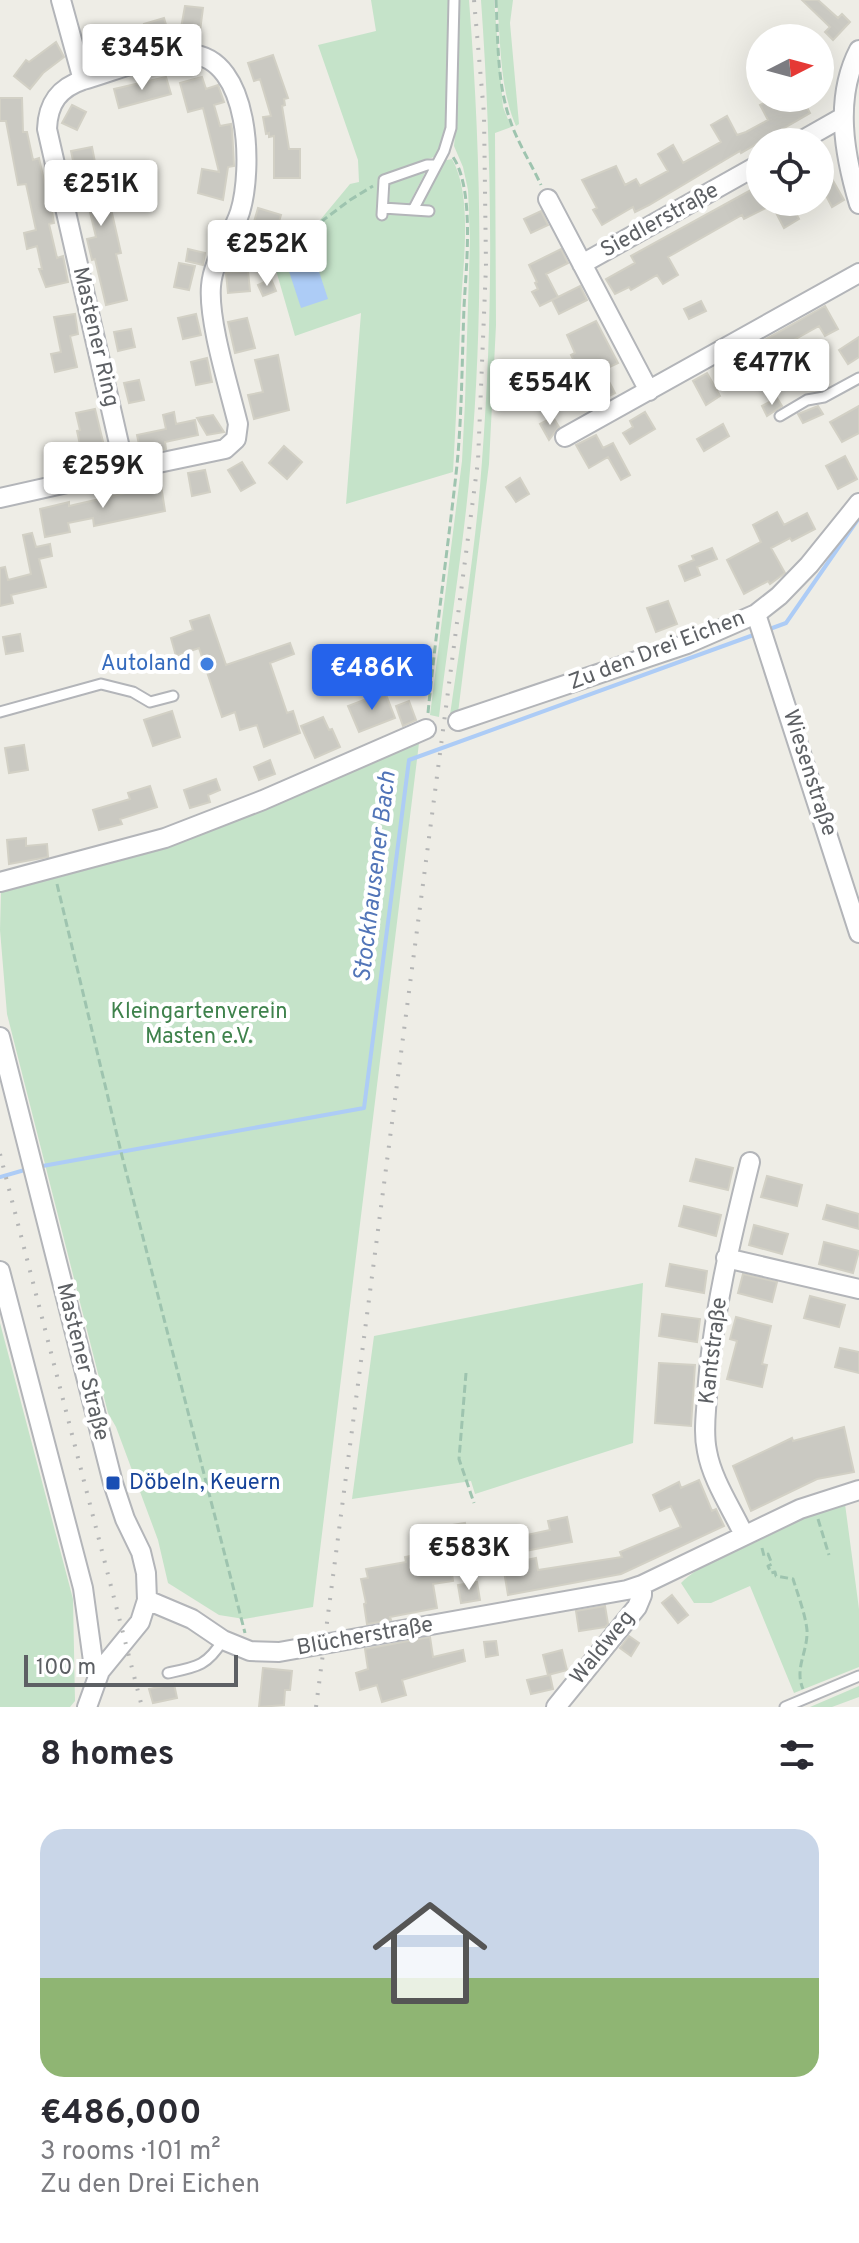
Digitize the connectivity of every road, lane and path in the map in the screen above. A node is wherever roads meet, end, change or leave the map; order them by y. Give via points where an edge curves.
1 (61, 0) edge
2 (454, 0) edge
3 (496, 0) edge
4 (859, 50) edge
5 (83, 80) junction
6 (843, 117) junction
7 (824, 128) edge
8 (444, 151) junction
9 (436, 165) junction
10 (746, 172) edge
11 (384, 180) junction
12 (548, 199) joint
13 (859, 204) edge
14 (413, 210) junction
15 (429, 211) dead end
16 (224, 249) junction
17 (582, 264) junction
18 (859, 273) edge
19 (859, 378) edge
20 (649, 391) junction
21 (780, 416) dead end
22 (565, 437) dead end
23 (125, 470) junction
24 (0, 498) edge
25 (859, 503) edge
26 (760, 625) junction
27 (173, 696) dead end
28 (0, 712) edge
29 (458, 721) dead end
30 (426, 729) joint
31 (53, 869) junction
32 (0, 882) edge
33 (859, 933) edge
34 (0, 1037) edge
35 (750, 1162) dead end
36 (726, 1258) junction
37 (0, 1271) edge
38 (859, 1289) edge
39 (466, 1373) dead end
40 (859, 1490) edge
41 (474, 1503) dead end
42 (821, 1531) dead end
43 (744, 1535) junction
44 (762, 1548) dead end
45 (829, 1555) dead end
46 (642, 1585) junction
47 (147, 1600) junction
48 (223, 1640) junction
49 (250, 1651) junction
50 (100, 1671) junction
51 (168, 1673) dead end
52 (859, 1676) edge
53 (806, 1697) junction
54 (87, 1707) edge
55 (556, 1707) edge
56 (785, 1707) edge

1 - 5 street
2 - 8 lane via 452,112
3 - 12 path via 506,106
4 - 6 street
5 - 16 street, Mastener Ring via 173,54 206,58 221,70 240,110 248,164 240,212
5 - 23 street, Mastener Ring via 55,98 47,129
6 - 7 street
6 - 13 street
8 - 9 lane
8 - 30 path via 460,167 467,238 457,462
9 - 11 lane
9 - 14 lane
10 - 17 street, Siedlerstraße
11 - 14 lane via 382,211
11 - 16 path via 314,227 239,251
12 - 17 street, Siedlerstraße
14 - 15 lane
16 - 23 street, Mastener Ring via 211,283 211,304 238,424 236,439 225,449
17 - 20 street
18 - 20 street
19 - 21 lane
20 - 22 street
23 - 24 street, Mastener Ring
25 - 26 street, Zu den Drei Eichen
26 - 29 street, Zu den Drei Eichen via 687,644
26 - 33 street, Wiesenstraße
27 - 28 lane via 150,702 101,684
30 - 31 street via 165,838
31 - 32 street
31 - 49 path
34 - 47 street, Mastener Straße via 113,1483 141,1552
35 - 36 street, Kantstraße
36 - 38 street
36 - 43 street, Kantstraße via 705,1435 707,1453
37 - 50 street via 83,1588 93,1661
39 - 41 path via 459,1459
40 - 43 street, Blücherstraße
42 - 45 path
43 - 46 street, Blücherstraße
44 - 53 path via 771,1573 793,1579 800,1602 807,1629 798,1672
46 - 49 street, Blücherstraße via 324,1645
46 - 55 street, Waldweg via 637,1607
47 - 48 street, Blücherstraße via 192,1619
47 - 50 street via 140,1622
48 - 49 street, Blücherstraße
48 - 51 lane via 211,1659
50 - 54 street
52 - 53 lane
53 - 56 lane

